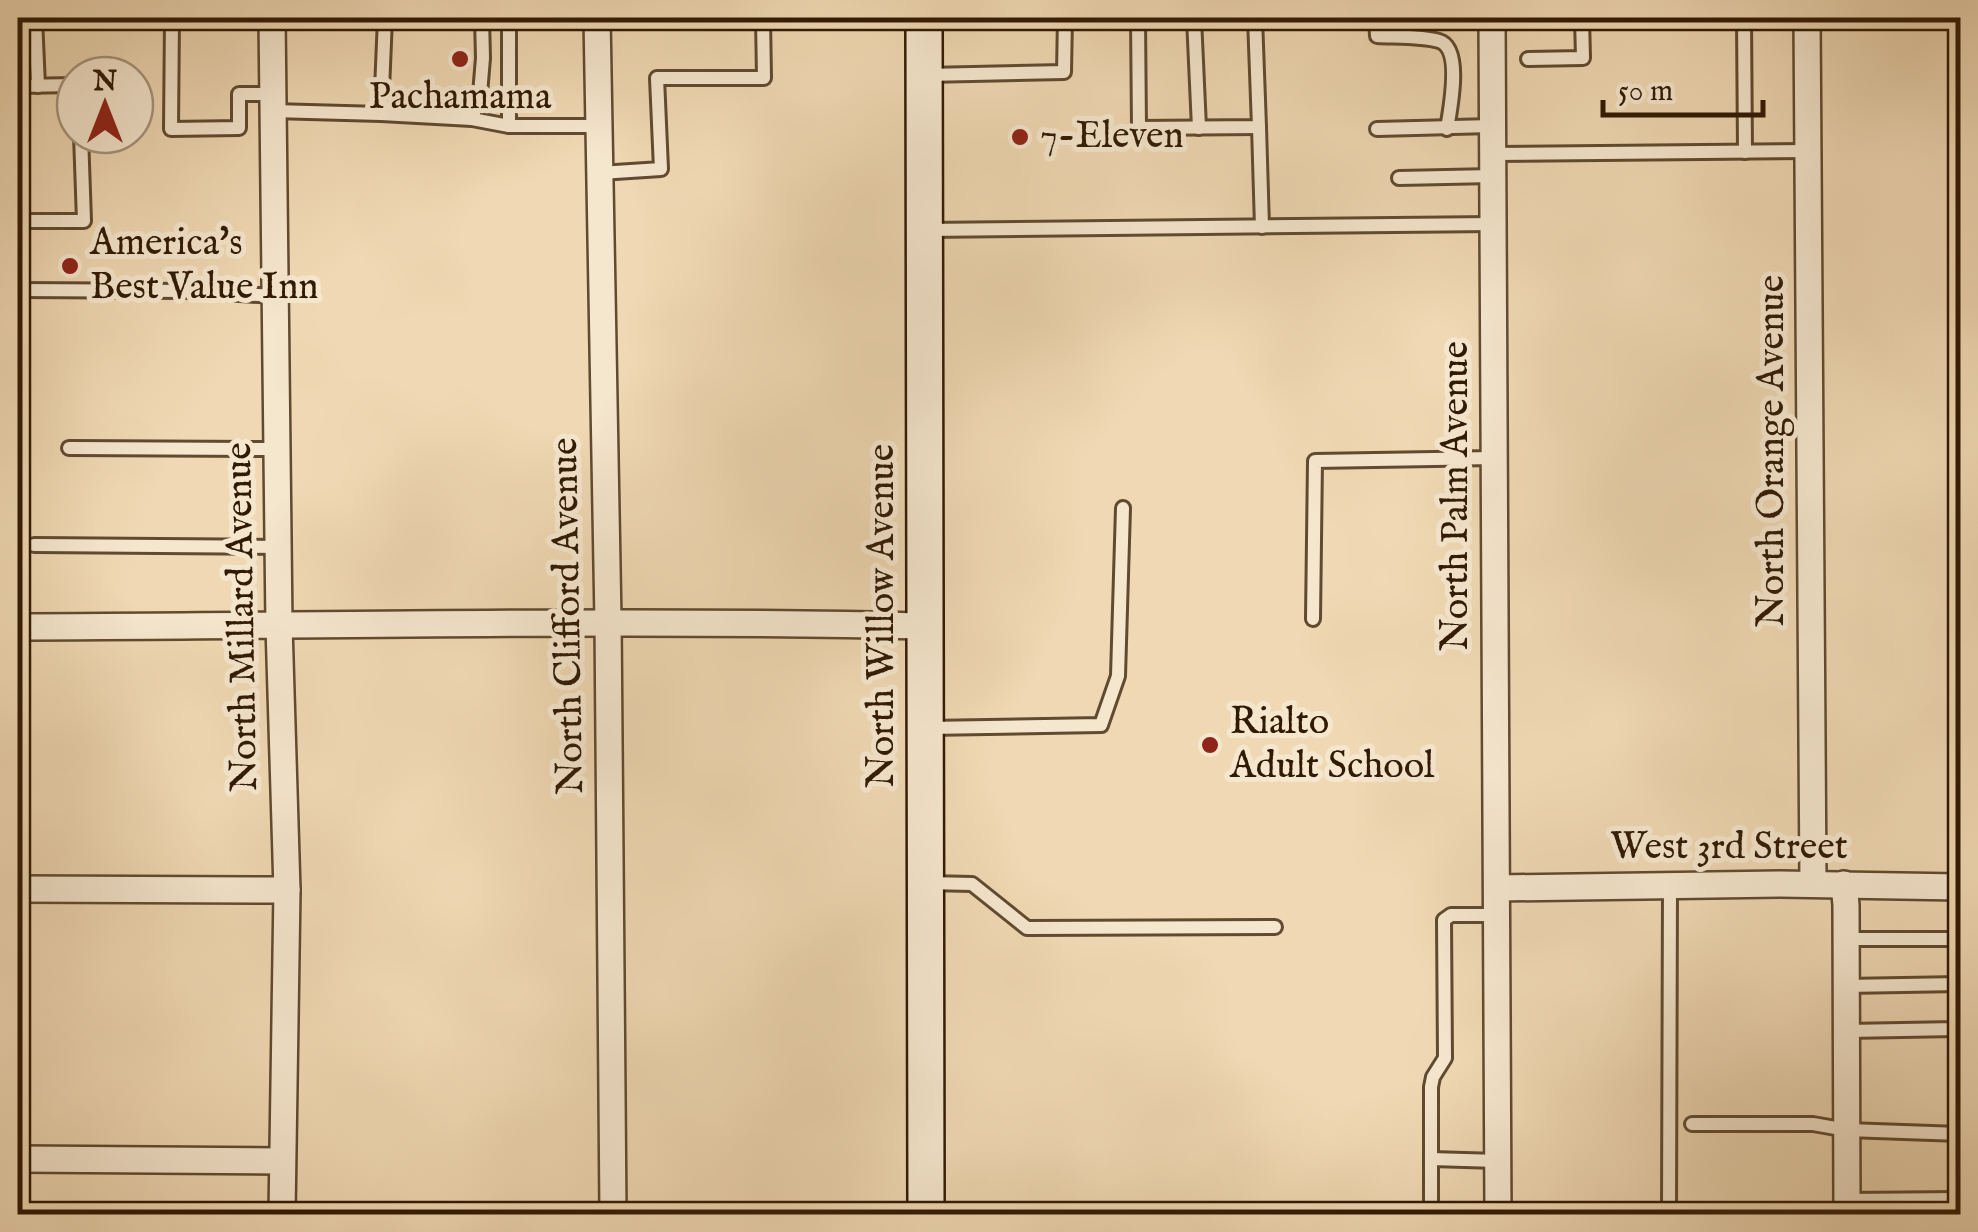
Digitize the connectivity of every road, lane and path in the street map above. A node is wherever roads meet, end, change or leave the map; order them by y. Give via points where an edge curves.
1 (35, 18) edge
2 (172, 18) edge
3 (272, 18) edge
4 (385, 18) edge
5 (482, 18) edge
6 (508, 18) edge
7 (597, 18) edge
8 (763, 18) edge
9 (924, 18) edge
10 (1064, 18) edge
11 (1194, 18) edge
12 (1255, 18) edge
13 (1376, 18) edge
14 (1492, 18) edge
15 (1582, 18) edge
16 (1744, 18) edge
17 (1806, 18) edge
18 (1138, 22) edge
19 (1528, 59) dead end
20 (924, 75) junction
21 (18, 86) edge
22 (38, 86) junction
23 (55, 86) edge
24 (273, 102) junction
25 (381, 114) junction
26 (472, 119) junction
27 (509, 126) junction
28 (599, 126) junction
29 (1492, 126) junction
30 (1260, 127) junction
31 (1200, 128) junction
32 (1447, 128) junction
33 (1377, 129) dead end
34 (1809, 151) junction
35 (1745, 152) junction
36 (82, 155) edge
37 (1493, 165) junction
38 (600, 173) junction
39 (1399, 178) dead end
40 (18, 221) edge
41 (1493, 224) junction
42 (1262, 227) junction
43 (924, 230) junction
44 (18, 290) edge
45 (275, 296) junction
46 (69, 448) dead end
47 (277, 450) junction
48 (1495, 458) junction
49 (1124, 508) dead end
50 (34, 545) dead end
51 (278, 547) junction
52 (1314, 619) dead end
53 (608, 622) junction
54 (280, 626) junction
55 (925, 626) junction
56 (18, 627) edge
57 (925, 728) junction
58 (926, 883) junction
59 (1812, 884) junction
60 (1844, 884) junction
61 (1670, 886) junction
62 (1960, 887) edge
63 (1498, 888) junction
64 (18, 889) edge
65 (287, 890) junction
66 (1498, 915) junction
67 (1276, 927) dead end
68 (1846, 939) junction
69 (1960, 940) edge
70 (1960, 984) edge
71 (1846, 986) junction
72 (1960, 1021) edge
73 (1847, 1030) junction
74 (1692, 1124) dead end
75 (1847, 1130) junction
76 (1960, 1134) edge
77 (18, 1159) edge
78 (1431, 1159) junction
79 (1498, 1161) junction
80 (282, 1162) junction
81 (1960, 1199) edge
82 (1847, 1207) edge
83 (282, 1214) edge
84 (613, 1214) edge
85 (926, 1214) edge
86 (1431, 1214) edge
87 (1498, 1214) edge
88 (1668, 1214) edge

1 - 22 lane
2 - 24 lane via 171,128 239,128 239,94
3 - 24 street, North Millard Avenue
4 - 25 lane
5 - 26 lane via 480,94
6 - 27 lane
7 - 28 street, North Clifford Avenue
8 - 38 lane via 764,78 657,78 661,169
9 - 20 street, North Willow Avenue
10 - 20 lane via 1064,72
11 - 31 lane
12 - 30 lane
13 - 32 lane via 1377,36 1448,45 1453,68
14 - 29 street, North Palm Avenue
15 - 19 lane via 1583,58
16 - 35 lane
17 - 34 street, North Orange Avenue
18 - 31 lane via 1139,128
20 - 43 street, North Willow Avenue
21 - 22 lane
22 - 23 lane
24 - 25 lane
24 - 45 street, North Millard Avenue
25 - 26 lane
26 - 27 lane
27 - 28 lane
28 - 38 street, North Clifford Avenue
29 - 32 lane
29 - 37 street, North Palm Avenue
30 - 31 lane
30 - 42 lane
32 - 33 lane
34 - 35 lane
34 - 59 street, North Orange Avenue
35 - 37 lane
36 - 40 lane via 84,222
37 - 39 lane
37 - 41 street, North Palm Avenue
38 - 53 street, North Clifford Avenue
41 - 42 lane
41 - 48 street, North Palm Avenue
42 - 43 lane
43 - 55 street, North Willow Avenue
44 - 45 lane
45 - 47 street, North Millard Avenue
46 - 47 lane
47 - 51 street, North Millard Avenue
48 - 52 lane via 1315,461
48 - 63 street, North Palm Avenue
49 - 57 lane via 1118,676 1101,725
50 - 51 lane
51 - 54 street, North Millard Avenue
53 - 54 street
53 - 55 street
53 - 84 street, North Clifford Avenue
54 - 56 street
54 - 65 street, North Millard Avenue
55 - 57 street, North Willow Avenue
57 - 58 street, North Willow Avenue
58 - 67 lane via 972,884 1027,928
58 - 85 street, North Willow Avenue
59 - 60 street, West 3rd Street
59 - 61 street, West 3rd Street
60 - 62 street, West 3rd Street
60 - 68 street
61 - 63 street, West 3rd Street
61 - 88 lane
63 - 66 street, North Palm Avenue
64 - 65 street
65 - 80 street, North Millard Avenue
66 - 78 lane via 1444,920 1445,1058 1431,1086
66 - 79 street, North Palm Avenue
68 - 69 lane
68 - 71 street
70 - 71 lane
71 - 73 street
72 - 73 lane via 1957,1029
73 - 75 street
74 - 75 lane
75 - 76 lane
75 - 82 street
77 - 80 street
78 - 79 lane
78 - 86 lane
79 - 87 street, North Palm Avenue
80 - 83 street, North Millard Avenue
81 - 82 lane

